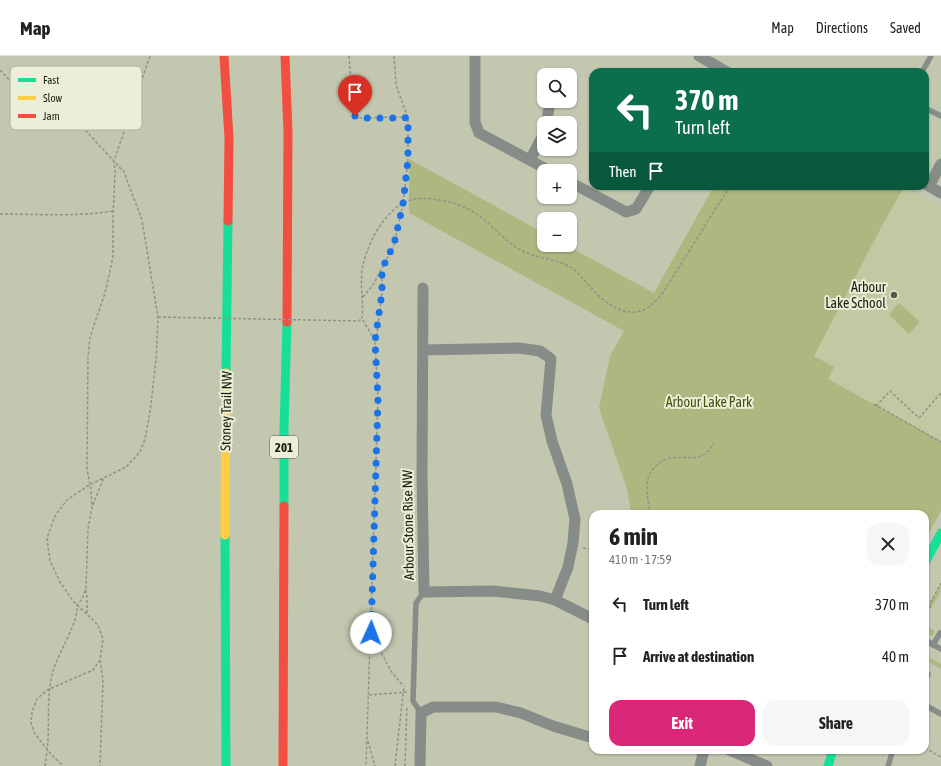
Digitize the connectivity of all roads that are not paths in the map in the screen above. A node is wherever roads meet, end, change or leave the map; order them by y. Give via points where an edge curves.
1 (224, 56) edge
2 (285, 56) edge
3 (475, 56) edge
4 (699, 56) edge
5 (931, 56) edge
6 (713, 68) edge
7 (924, 68) edge
8 (929, 110) edge
9 (941, 116) edge
10 (537, 146) edge
11 (530, 160) junction
12 (537, 164) edge
13 (941, 164) edge
14 (929, 182) edge
15 (577, 186) edge
16 (929, 186) edge
17 (648, 190) edge
18 (941, 193) edge
19 (423, 288) dead end
20 (423, 350) junction
21 (941, 533) edge
22 (929, 555) edge
23 (424, 592) junction
24 (555, 600) junction
25 (589, 617) edge
26 (940, 633) edge
27 (929, 642) edge
28 (934, 645) junction
29 (941, 649) edge
30 (226, 655) junction
31 (284, 675) junction
32 (293, 697) dead end
33 (929, 707) edge
34 (421, 714) junction
35 (941, 714) edge
36 (589, 737) edge
37 (703, 754) edge
38 (738, 754) edge
39 (832, 754) edge
40 (892, 754) edge
41 (764, 765) edge
42 (218, 766) edge
43 (226, 766) edge
44 (283, 766) edge
45 (420, 766) edge
46 (700, 766) edge
47 (828, 766) edge
48 (888, 766) edge

1 - 30 main road, Stoney Trail NW via 229,138 225,447
2 - 31 main road, 201 via 288,132 288,306 284,430
3 - 11 street via 475,122 479,133
4 - 6 street
5 - 7 lane
8 - 9 lane
10 - 11 street
11 - 12 street
13 - 14 street
15 - 17 street via 626,212 636,210
16 - 18 street
19 - 20 street, Arbour Stone Rise NW
20 - 23 street, Arbour Stone Rise NW
20 - 24 street via 519,348 540,351 551,359 546,415 575,519 568,567
21 - 22 main road
23 - 24 street, Arbour Stone Rise NW via 493,591
23 - 34 lane via 416,603 413,692 413,701
24 - 25 street, Arbour Stone Rise NW
26 - 28 lane
27 - 28 lane
28 - 29 lane
30 - 42 main road via 221,683
30 - 43 main road, Stoney Trail NW
31 - 32 main road
31 - 44 main road, 201
33 - 35 lane
34 - 36 street via 433,706 496,707
34 - 45 street
37 - 46 street
38 - 41 street
39 - 47 main road
40 - 48 lane

